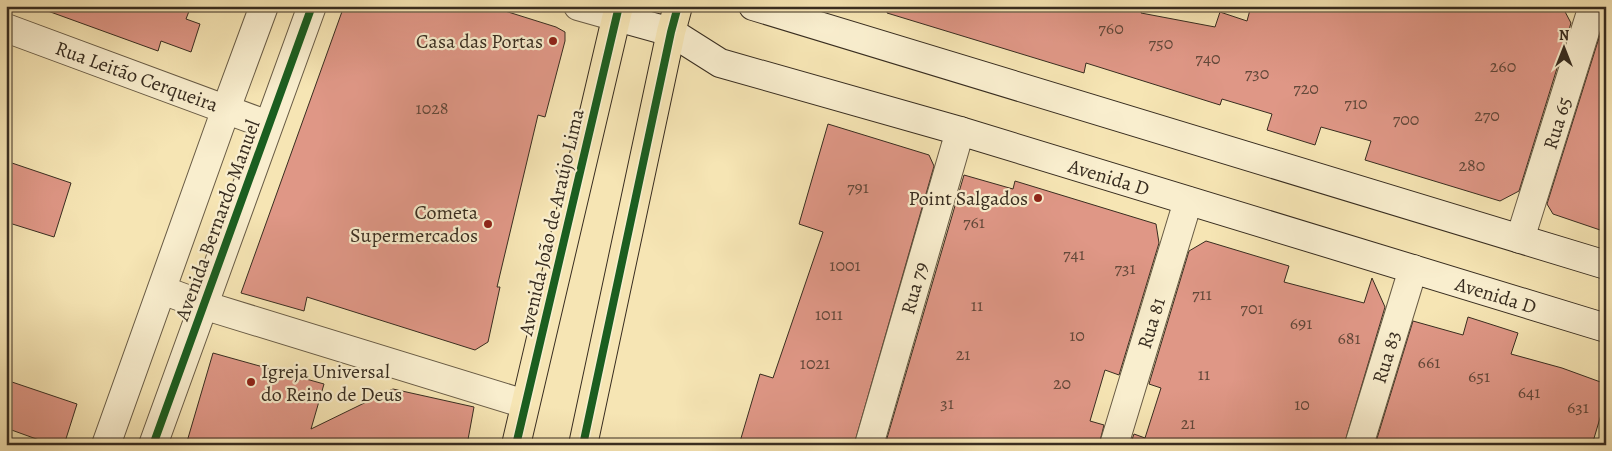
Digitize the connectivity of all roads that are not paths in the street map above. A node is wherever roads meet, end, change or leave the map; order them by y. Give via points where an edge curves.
1 (264, 6) edge
2 (312, 6) edge
3 (578, 6) edge
4 (753, 6) edge
5 (1593, 6) edge
6 (618, 12) edge
7 (675, 19) edge
8 (6, 28) edge
9 (226, 109) junction
10 (268, 125) junction
11 (960, 131) junction
12 (1188, 201) junction
13 (1520, 239) junction
14 (1606, 265) edge
15 (1412, 269) junction
16 (162, 290) junction
17 (203, 305) junction
18 (1606, 328) edge
19 (525, 404) junction
20 (106, 445) edge
21 (153, 445) edge
22 (516, 445) edge
23 (583, 445) edge
24 (869, 445) edge
25 (1114, 445) edge
26 (1360, 445) edge

1 - 9 street, Avenida Bernardo Manuel
2 - 10 street, Avenida Bernardo Manuel
3 - 6 street
4 - 13 street
5 - 13 street, Rua 65
6 - 7 street, Avenida D
6 - 19 main road, Avenida João de Araújo Lima
7 - 11 street, Avenida D via 720,63
7 - 23 main road
8 - 9 street, Rua Leitão Cerqueira
9 - 10 street, Rua Leitão Cerqueira
9 - 16 street, Avenida Bernardo Manuel
10 - 17 street, Avenida Bernardo Manuel
11 - 12 street, Avenida D
11 - 24 street, Rua 79
12 - 15 street, Avenida D
12 - 25 street, Rua 81
13 - 14 street
15 - 18 street, Avenida D
15 - 26 street, Rua 83
16 - 17 street
16 - 20 street, Avenida Bernardo Manuel
17 - 19 street
17 - 21 street, Avenida Bernardo Manuel
19 - 22 main road, Avenida João de Araújo Lima

